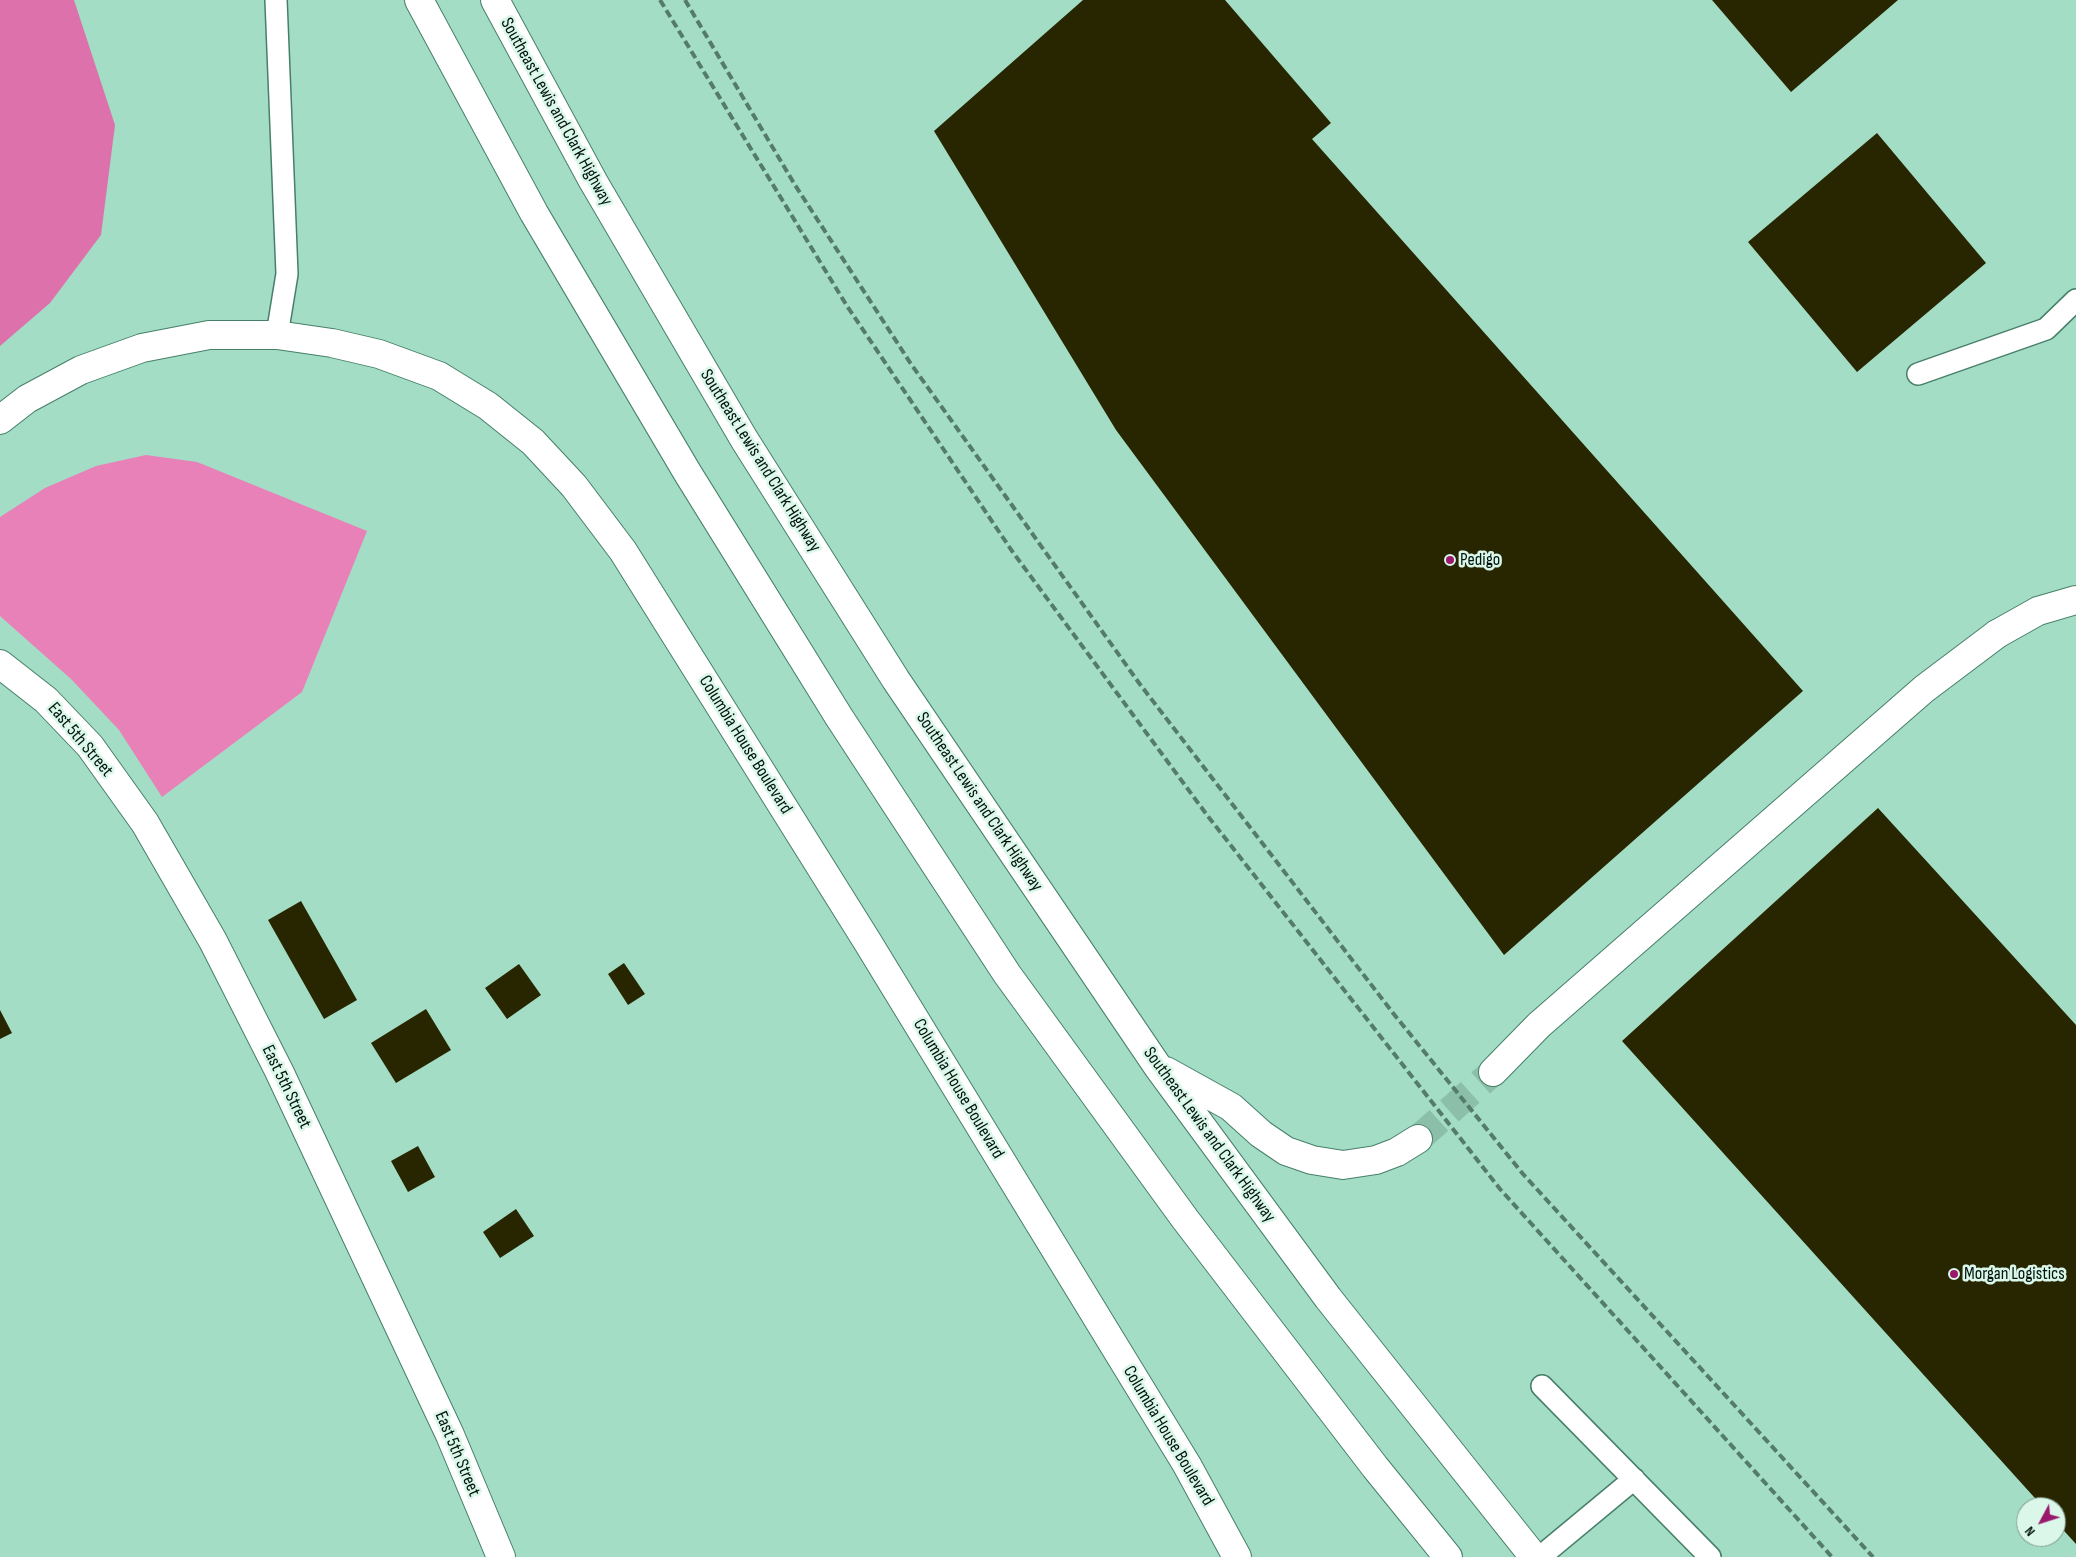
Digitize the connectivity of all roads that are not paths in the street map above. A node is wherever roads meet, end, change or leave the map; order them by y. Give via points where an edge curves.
1 (276, 0) edge
2 (419, 0) edge
3 (495, 0) edge
4 (2076, 300) edge
5 (277, 335) junction
6 (1918, 374) dead end
7 (0, 420) edge
8 (2076, 600) edge
9 (0, 664) edge
10 (1158, 1067) junction
11 (1493, 1072) tunnel mouth
12 (1418, 1140) tunnel mouth
13 (1542, 1386) dead end
14 (1634, 1479) junction
15 (501, 1557) edge
16 (1237, 1557) edge
17 (1448, 1557) edge
18 (1534, 1557) edge
19 (1540, 1557) edge
20 (1710, 1557) edge

1 - 5 lane via 287,274
2 - 17 main road via 534,213 692,480 839,717 1007,974 1185,1219
3 - 10 main road, Southeast Lewis and Clark Highway via 593,182 744,439 896,680
4 - 6 lane via 2046,330
5 - 7 main road, Columbia House Boulevard via 209,335 142,348 81,370 27,399
5 - 16 main road, Columbia House Boulevard via 379,354 439,376 488,406 533,442 574,486 624,551 867,941 1187,1465
8 - 11 main road via 2038,611 1960,660 1539,1025
9 - 15 main road, East 5th Street via 46,700 90,746 144,823 214,941 450,1434
10 - 12 main road via 1231,1107 1260,1134 1286,1151 1312,1160 1342,1165 1376,1160
10 - 18 main road, Southeast Lewis and Clark Highway via 1328,1298
13 - 14 lane
14 - 19 lane
14 - 20 lane

